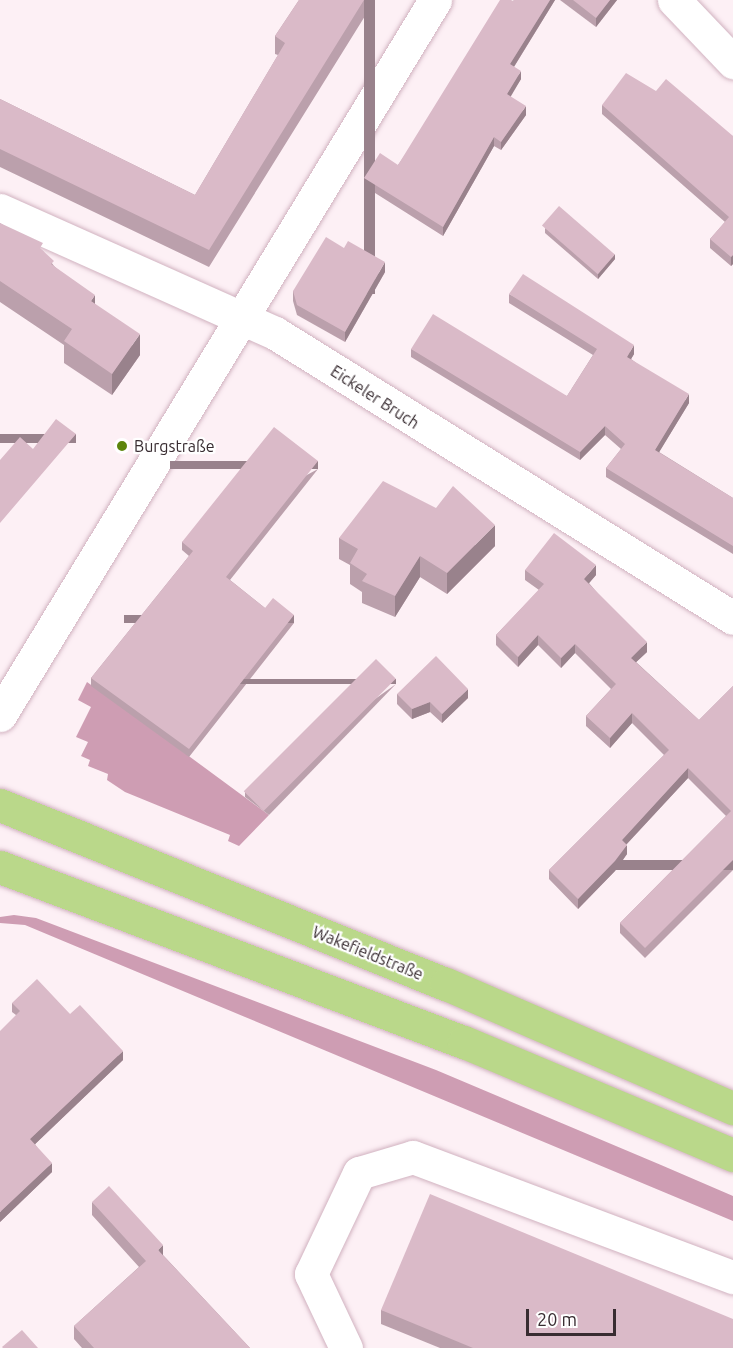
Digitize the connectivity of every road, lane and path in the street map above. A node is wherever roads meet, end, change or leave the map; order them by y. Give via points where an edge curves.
1 (435, 0) edge
2 (674, 0) edge
3 (733, 62) edge
4 (0, 210) edge
5 (242, 318) junction
6 (733, 618) edge
7 (0, 715) edge
8 (0, 805) edge
9 (0, 867) edge
10 (733, 1108) edge
11 (733, 1155) edge
12 (733, 1277) edge
13 (346, 1348) edge

1 - 5 street
2 - 3 street
4 - 5 street, Eickeler Bruch
5 - 6 street, Eickeler Bruch via 275,333
5 - 7 street
8 - 10 main road, Wakefieldstraße via 446,984
9 - 11 main road via 464,1042
12 - 13 street via 413,1157 359,1173 311,1274

